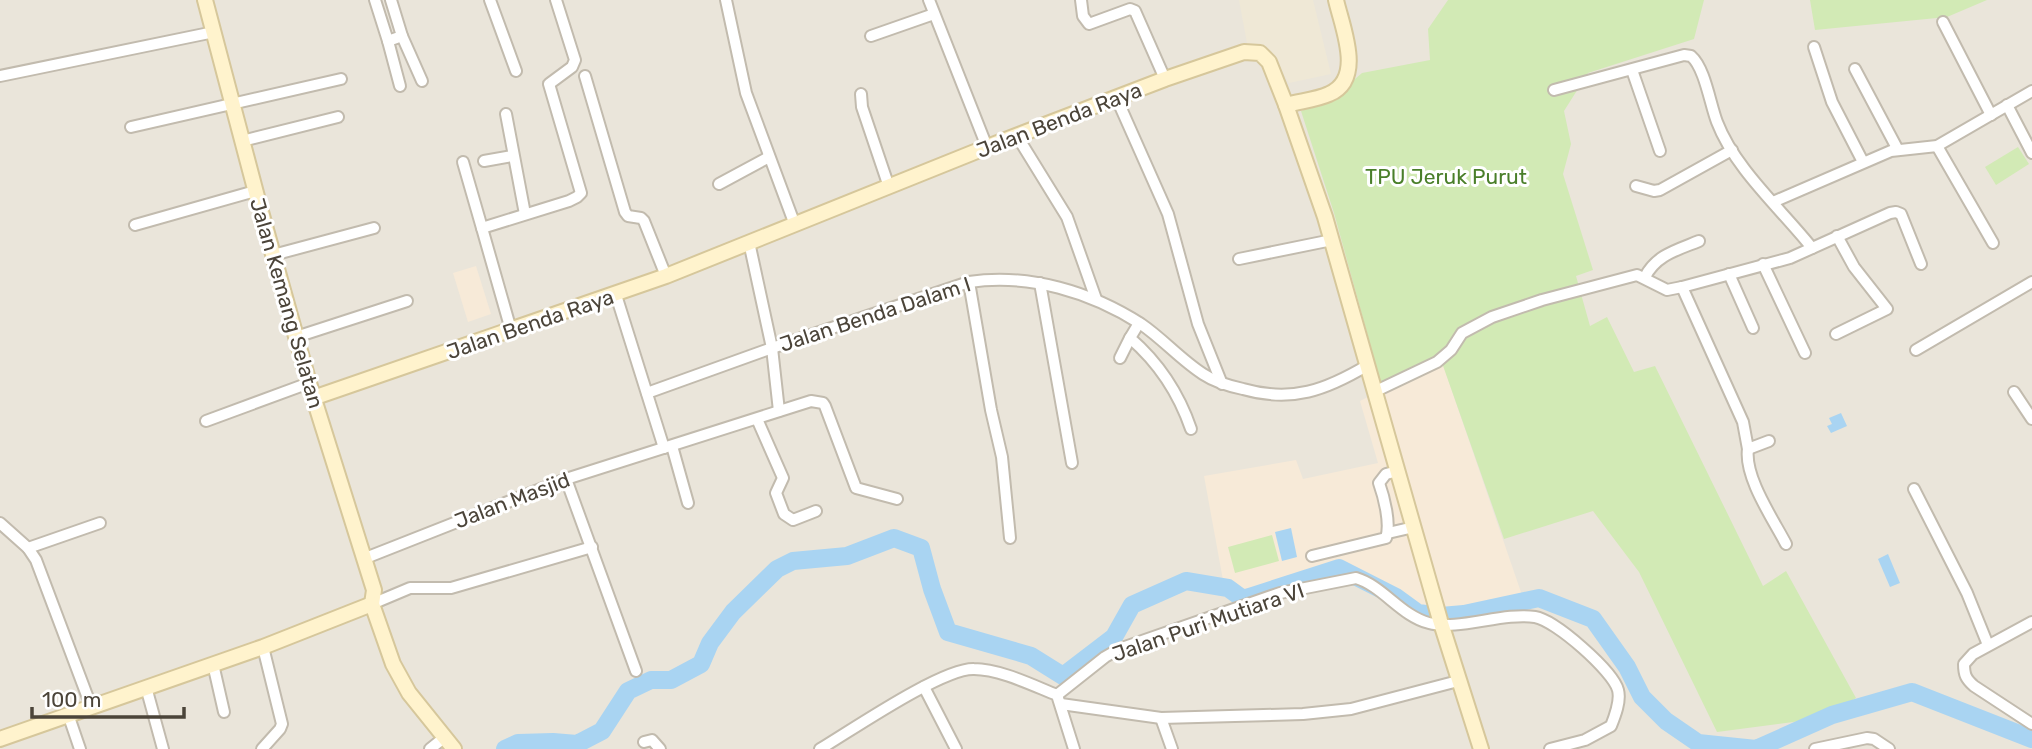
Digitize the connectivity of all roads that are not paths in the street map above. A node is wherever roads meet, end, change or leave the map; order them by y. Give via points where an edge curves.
1 (207, 0) edge
2 (374, 0) edge
3 (391, 0) edge
4 (490, 0) edge
5 (556, 0) edge
6 (726, 0) edge
7 (929, 0) edge
8 (1081, 0) edge
9 (1336, 0) edge
10 (934, 14) junction
11 (1942, 22) dead end
12 (214, 32) junction
13 (402, 36) junction
14 (871, 36) dead end
15 (388, 41) junction
16 (1814, 47) dead end
17 (1855, 69) dead end
18 (1632, 70) junction
19 (516, 71) dead end
20 (0, 76) edge
21 (584, 76) dead end
22 (341, 79) dead end
23 (1165, 79) junction
24 (422, 81) dead end
25 (400, 86) dead end
26 (1554, 90) dead end
27 (2032, 91) edge
28 (861, 93) dead end
29 (1116, 97) junction
30 (233, 105) junction
31 (1286, 105) junction
32 (2007, 105) junction
33 (506, 114) dead end
34 (1991, 115) junction
35 (338, 117) dead end
36 (131, 127) dead end
37 (1017, 136) junction
38 (242, 141) junction
39 (1937, 146) junction
40 (987, 147) junction
41 (1732, 150) junction
42 (1898, 150) junction
43 (1660, 151) dead end
44 (2032, 153) edge
45 (512, 156) junction
46 (769, 157) junction
47 (484, 161) dead end
48 (463, 162) dead end
49 (1863, 162) junction
50 (719, 184) dead end
51 (1636, 186) dead end
52 (889, 187) junction
53 (255, 191) junction
54 (1773, 202) junction
55 (525, 214) junction
56 (135, 225) dead end
57 (796, 225) junction
58 (374, 228) dead end
59 (482, 228) junction
60 (1837, 236) junction
61 (1332, 240) junction
62 (1699, 241) dead end
63 (749, 242) junction
64 (1993, 243) dead end
65 (1812, 248) junction
66 (273, 255) junction
67 (1239, 259) dead end
68 (1763, 264) junction
69 (1921, 264) dead end
70 (1729, 274) junction
71 (666, 276) junction
72 (1645, 277) junction
73 (970, 282) junction
74 (2032, 282) edge
75 (1041, 283) junction
76 (1682, 287) junction
77 (615, 295) junction
78 (1096, 299) junction
79 (407, 301) dead end
80 (1139, 323) junction
81 (1753, 328) dead end
82 (511, 330) junction
83 (1836, 334) dead end
84 (296, 337) junction
85 (1130, 338) junction
86 (772, 348) junction
87 (1916, 350) dead end
88 (1805, 353) dead end
89 (1120, 358) dead end
90 (1368, 365) junction
91 (309, 383) junction
92 (1222, 384) junction
93 (1376, 391) junction
94 (2014, 393) dead end
95 (647, 394) junction
96 (313, 398) junction
97 (779, 411) junction
98 (757, 419) junction
99 (2032, 419) edge
100 (206, 421) dead end
101 (1191, 429) dead end
102 (1769, 441) dead end
103 (668, 447) junction
104 (1748, 449) junction
105 (1072, 463) dead end
106 (1398, 471) junction
107 (566, 479) junction
108 (1914, 489) dead end
109 (897, 499) dead end
110 (688, 503) dead end
111 (816, 511) dead end
112 (0, 523) edge
113 (100, 523) dead end
114 (1414, 527) junction
115 (1388, 533) junction
116 (1010, 538) dead end
117 (1786, 544) dead end
118 (592, 547) junction
119 (28, 548) junction
120 (1312, 556) dead end
121 (363, 559) junction
122 (372, 604) junction
123 (1439, 617) junction
124 (2032, 622) edge
125 (1988, 645) junction
126 (263, 647) junction
127 (213, 664) junction
128 (636, 671) dead end
129 (1458, 681) junction
130 (146, 687) junction
131 (924, 687) junction
132 (1059, 700) junction
133 (91, 706) junction
134 (224, 712) dead end
135 (68, 714) junction
136 (1161, 718) junction
137 (2032, 724) edge
138 (839, 738) junction
139 (0, 739) edge
140 (644, 742) dead end
141 (450, 743) edge
142 (1822, 748) edge
143 (80, 749) edge
144 (163, 749) edge
145 (262, 749) edge
146 (430, 749) edge
147 (660, 749) edge
148 (821, 749) edge
149 (845, 749) edge
150 (956, 749) edge
151 (1074, 749) edge
152 (1172, 749) edge
153 (1481, 749) edge
154 (1550, 749) edge
155 (1889, 749) edge

1 - 12 street, Jalan Kemang Selatan
2 - 15 street
3 - 13 street
4 - 19 street
5 - 55 street via 575,61 549,84 581,192
6 - 46 street via 746,93
7 - 10 street
8 - 23 street via 1089,24 1135,11
9 - 31 street via 1349,65 1346,79 1329,94
10 - 14 street
10 - 40 street
11 - 34 street
12 - 20 street
12 - 30 street, Jalan Kemang Selatan
13 - 15 street
13 - 24 street
15 - 25 street
16 - 49 street via 1832,102
17 - 42 street
18 - 26 street
18 - 41 street via 1684,55 1695,60 1718,126
18 - 43 street
21 - 71 street via 625,212 644,221
22 - 30 street
23 - 29 street, Jalan Benda Raya
23 - 31 street, Jalan Benda Raya via 1244,52 1260,53 1269,62
27 - 32 street
28 - 52 street
29 - 37 street, Jalan Benda Raya
29 - 92 street via 1168,215 1198,324
30 - 36 street
30 - 38 street, Jalan Kemang Selatan
31 - 61 street, Jalan Benda Raya
32 - 34 street
32 - 44 street
33 - 45 street
34 - 39 street
35 - 38 street
37 - 40 street, Jalan Benda Raya
37 - 78 street via 1067,217
38 - 53 street, Jalan Kemang Selatan
39 - 42 street
39 - 64 street
40 - 52 street, Jalan Benda Raya
41 - 51 street via 1660,190
41 - 54 street
42 - 49 street
45 - 47 street
45 - 55 street
46 - 50 street
46 - 57 street
48 - 59 street
49 - 54 street
52 - 57 street, Jalan Benda Raya
53 - 56 street
53 - 66 street, Jalan Kemang Selatan
54 - 65 street
55 - 59 street
57 - 63 street, Jalan Benda Raya
58 - 66 street
59 - 82 street
60 - 65 street
60 - 69 street via 1899,213
60 - 83 street via 1887,309
61 - 67 street
61 - 90 street, Jalan Benda Raya
62 - 72 street via 1660,257
63 - 71 street, Jalan Benda Raya
63 - 86 street
65 - 68 street
66 - 84 street, Jalan Kemang Selatan
68 - 70 street
68 - 88 street
70 - 76 street
70 - 81 street
71 - 77 street, Jalan Benda Raya
72 - 76 street via 1667,290
72 - 93 street via 1621,278 1492,317 1462,333 1437,362
73 - 75 street, Jalan Benda Dalam I
73 - 86 street, Jalan Benda Dalam I
73 - 116 street via 1002,457
74 - 87 street
75 - 78 street, Jalan Benda Dalam I
75 - 105 street
76 - 104 street via 1743,422
77 - 82 street, Jalan Benda Raya
77 - 95 street
78 - 80 street, Jalan Benda Dalam I
79 - 84 street
80 - 85 street
80 - 92 street, Jalan Benda Dalam I via 1202,374
82 - 96 street, Jalan Benda Raya
84 - 91 street, Jalan Kemang Selatan
85 - 89 street
85 - 101 street via 1166,379
86 - 95 street, Jalan Benda Dalam I
86 - 97 street
90 - 92 street, Jalan Benda Dalam I via 1325,387 1295,394 1269,395
90 - 93 street, Jalan Benda Raya
91 - 96 street, Jalan Kemang Selatan
91 - 100 street
93 - 106 street, Jalan Benda Raya
94 - 99 street
95 - 103 street
96 - 121 street, Jalan Kemang Selatan
97 - 98 street, Jalan Masjid
97 - 109 street, Jalan Masjid via 811,401 823,403 858,490
98 - 103 street, Jalan Masjid
98 - 111 street via 783,478 776,494 784,514 793,520
102 - 104 street
103 - 107 street, Jalan Masjid
103 - 110 street
104 - 117 street via 1751,474
106 - 114 street, Jalan Benda Raya
106 - 115 street via 1386,474 1379,483
107 - 118 street
107 - 121 street, Jalan Masjid
108 - 125 street
112 - 119 street
113 - 119 street
114 - 115 street
114 - 123 street, Jalan Benda Raya
115 - 120 street via 1383,540
118 - 122 street via 451,588 410,588
118 - 128 street
119 - 133 street
121 - 122 street, Jalan Kemang Selatan via 374,590
122 - 126 street
122 - 141 street, Jalan Kemang Selatan via 404,685
123 - 129 street, Jalan Benda Raya
123 - 132 street, Jalan Puri Mutiara VI via 1420,620 1360,579 1280,593 1119,649
123 - 154 street via 1545,620 1610,674 1619,698 1607,730
124 - 125 street
125 - 137 street via 1964,664 1966,679
126 - 127 street
126 - 145 street via 282,724
127 - 130 street
127 - 134 street
129 - 136 street via 1326,712
129 - 153 street, Jalan Benda Raya
130 - 133 street
130 - 144 street
131 - 132 street via 975,669 1019,680
131 - 138 street
131 - 150 street
132 - 136 street
132 - 151 street
133 - 135 street
135 - 139 street
135 - 143 street
136 - 152 street
138 - 148 street
138 - 149 street
140 - 147 street via 652,740
141 - 146 street
142 - 155 street via 1870,738

